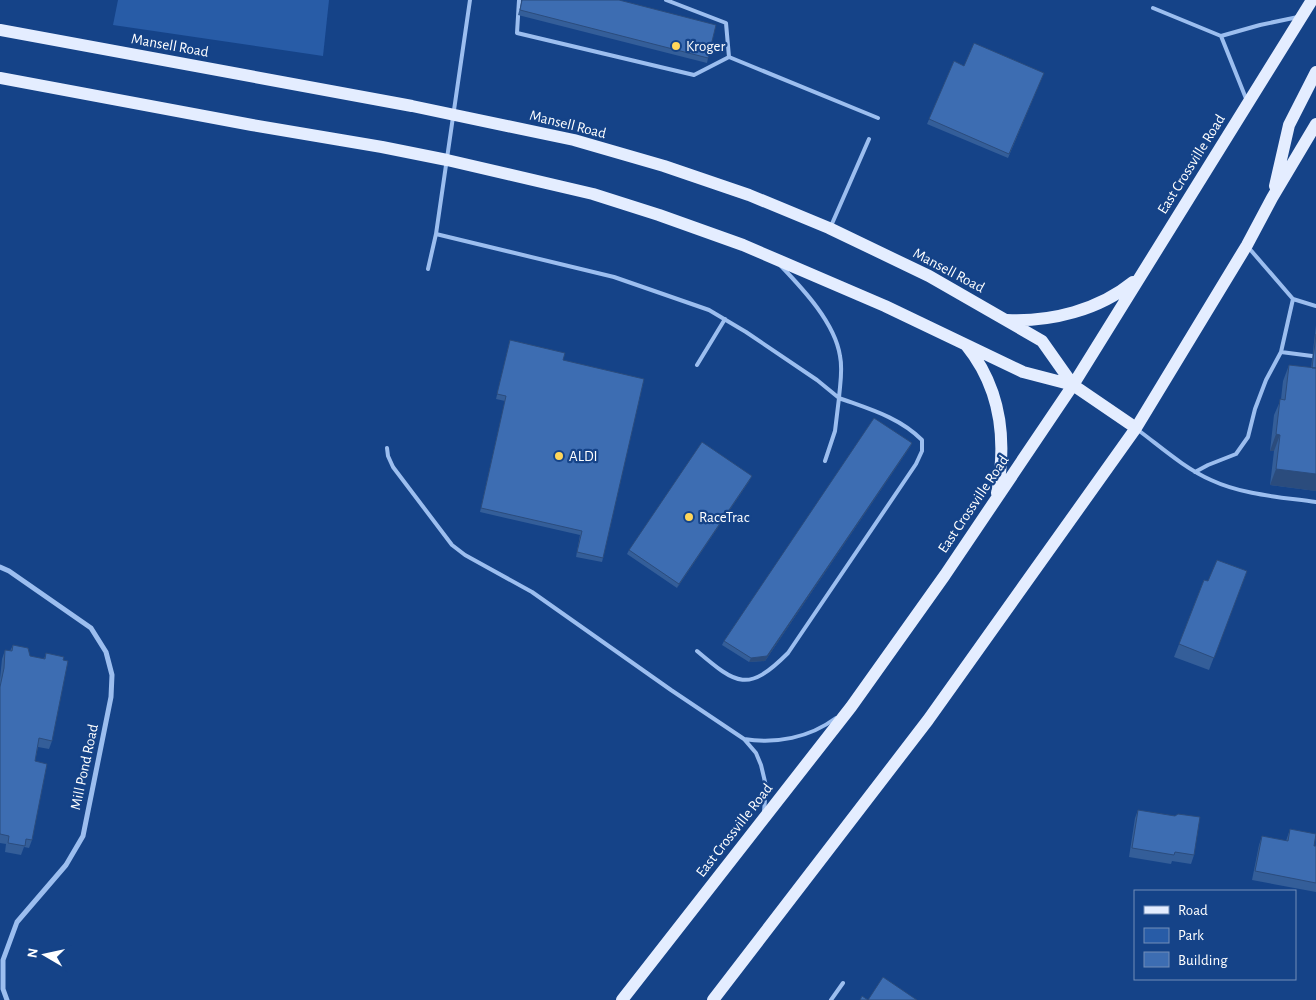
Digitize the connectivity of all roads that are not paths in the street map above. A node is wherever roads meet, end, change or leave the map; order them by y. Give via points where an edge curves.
1 (470, 0) edge
2 (519, 0) edge
3 (666, 0) edge
4 (1312, 0) edge
5 (1153, 8) dead end
6 (1302, 17) junction
7 (0, 30) edge
8 (1221, 36) junction
9 (729, 57) junction
10 (1316, 72) edge
11 (0, 78) edge
12 (1248, 104) junction
13 (452, 114) junction
14 (878, 118) dead end
15 (1316, 124) edge
16 (869, 139) dead end
17 (447, 160) junction
18 (1272, 198) junction
19 (829, 228) junction
20 (436, 234) junction
21 (1247, 245) junction
22 (772, 257) junction
23 (428, 269) dead end
24 (1141, 275) junction
25 (1293, 299) junction
26 (1316, 306) edge
27 (725, 319) junction
28 (1004, 319) junction
29 (965, 343) junction
30 (1281, 352) junction
31 (1312, 356) edge
32 (697, 365) dead end
33 (1073, 385) junction
34 (839, 398) junction
35 (1136, 428) junction
36 (387, 448) dead end
37 (825, 461) dead end
38 (1195, 472) junction
39 (997, 497) junction
40 (1316, 502) edge
41 (0, 567) edge
42 (697, 650) dead end
43 (851, 707) junction
44 (744, 739) junction
45 (763, 819) junction
46 (843, 983) dead end
47 (7, 1000) edge
48 (622, 1000) edge
49 (713, 1000) edge
50 (831, 1000) edge

1 - 13 lane
2 - 9 lane via 517,33 694,75
3 - 9 lane via 726,23
4 - 6 main road, East Crossville Road
5 - 8 lane
6 - 8 lane
6 - 12 main road, East Crossville Road
7 - 13 main road, Mansell Road
8 - 12 lane
9 - 14 lane
10 - 18 main road via 1289,125
11 - 17 main road, Mansell Road
12 - 24 main road, East Crossville Road
13 - 17 lane
13 - 19 main road, Mansell Road via 574,140 664,166 749,195
15 - 18 main road
16 - 19 lane
17 - 20 lane
17 - 22 main road, Mansell Road via 593,194
18 - 21 main road
19 - 28 main road, Mansell Road via 929,276
20 - 23 lane
20 - 27 lane via 614,277
21 - 25 lane
21 - 35 main road
22 - 29 main road, Mansell Road
22 - 34 lane via 815,305 830,328 840,355
24 - 28 main road via 1122,291 1072,313 1028,321
24 - 33 main road, East Crossville Road
25 - 26 lane
25 - 30 lane
27 - 32 lane
27 - 34 lane
28 - 33 main road, Mansell Road via 1042,341
29 - 33 main road, Mansell Road via 1023,372
29 - 39 main road via 983,368 998,406 1003,448
30 - 31 lane
30 - 38 lane via 1266,380 1244,443 1236,454
33 - 35 main road, Mansell Road
33 - 39 main road, East Crossville Road
34 - 37 lane via 835,430
34 - 42 lane via 890,417 914,432 922,440 922,451 916,464 788,653 770,671 753,680 739,679 723,673
35 - 38 lane
35 - 49 main road via 928,720
36 - 44 lane via 393,467 452,545 532,592
38 - 40 lane via 1238,489
39 - 43 main road, East Crossville Road
41 - 47 street, Mill Pond Road via 91,628 106,652 112,675 111,697 83,836 66,865 17,922 3,960 3,989
43 - 44 lane via 824,727 804,736 761,742
43 - 45 main road, East Crossville Road
44 - 45 lane via 756,752 766,786
45 - 48 main road, East Crossville Road
46 - 50 lane

